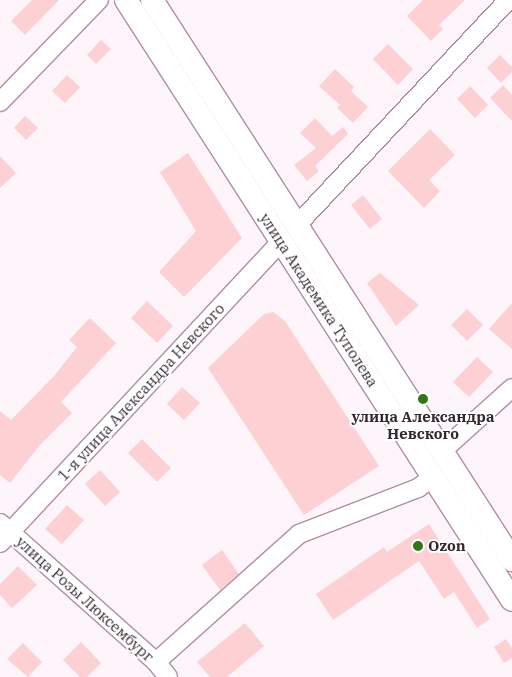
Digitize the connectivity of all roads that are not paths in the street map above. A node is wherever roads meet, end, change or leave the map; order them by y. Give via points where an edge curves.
1 (99, 0) edge
2 (126, 0) edge
3 (152, 0) edge
4 (508, 0) edge
5 (0, 102) edge
6 (289, 234) junction
7 (512, 388) edge
8 (442, 451) junction
9 (433, 477) junction
10 (3, 532) edge
11 (512, 560) edge
12 (512, 600) edge
13 (156, 662) junction
14 (168, 677) edge

1 - 5 street
2 - 6 main road, улица Академика Туполева
3 - 6 main road, улица Академика Туполева
4 - 6 street, 1-я улица Александра Невского
6 - 8 main road, улица Академика Туполева via 312,249
6 - 9 main road, улица Академика Туполева
6 - 10 street, 1-я улица Александра Невского
7 - 8 street
8 - 11 main road, улица Академика Туполева
9 - 12 main road, улица Академика Туполева
9 - 13 street via 418,488 298,534
10 - 13 street, улица Розы Люксембург
13 - 14 street, улица Розы Люксембург

